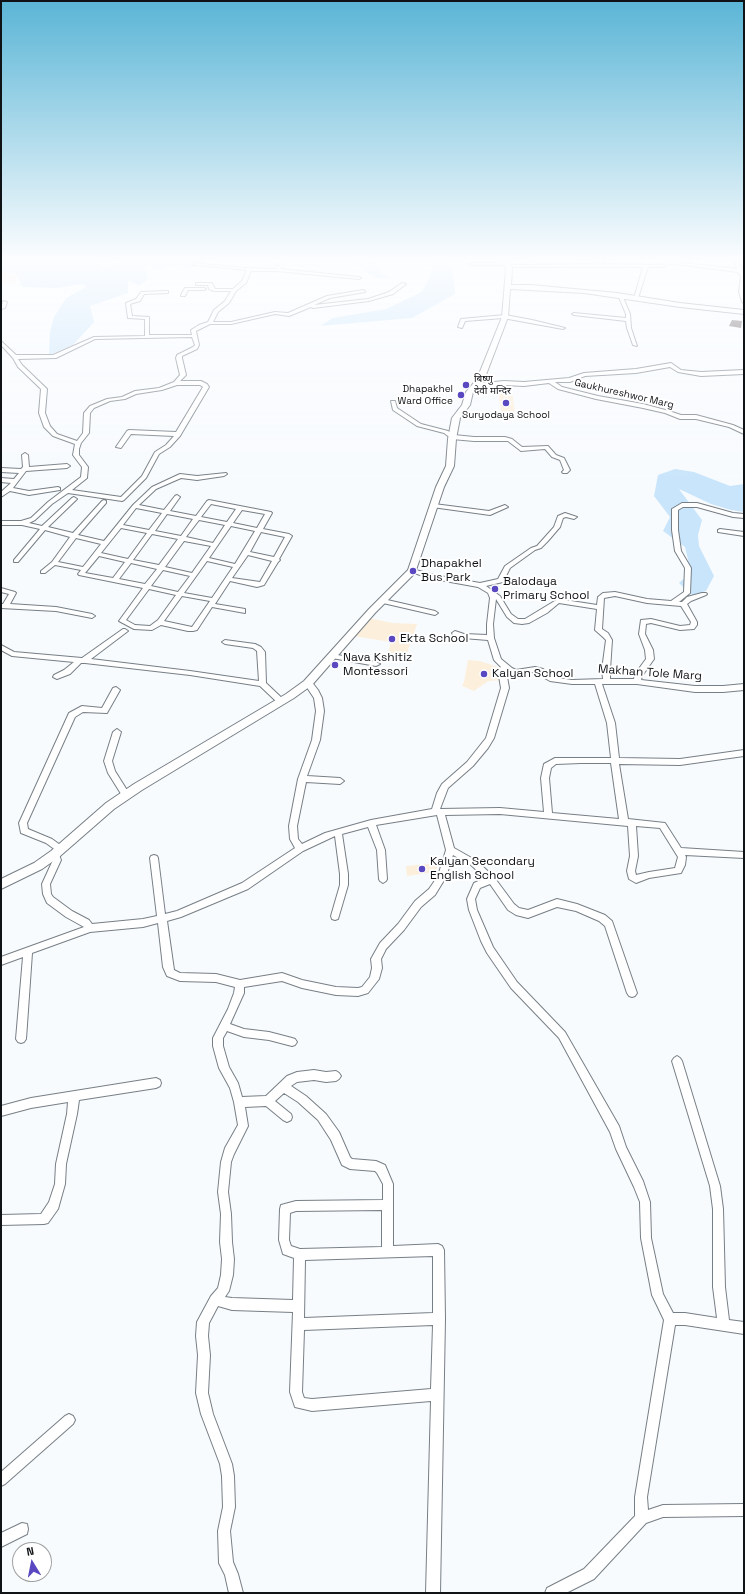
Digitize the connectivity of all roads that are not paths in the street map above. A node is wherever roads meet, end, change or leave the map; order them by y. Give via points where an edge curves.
1 (147, 331) edge
2 (194, 331) edge
3 (499, 331) edge
4 (630, 331) edge
5 (147, 336) junction
6 (194, 336) junction
7 (1, 342) edge
8 (636, 344) dead end
9 (15, 357) junction
10 (744, 372) edge
11 (550, 382) junction
12 (176, 383) junction
13 (475, 386) junction
14 (393, 402) dead end
15 (744, 432) edge
16 (178, 434) junction
17 (452, 437) junction
18 (78, 443) junction
19 (119, 447) dead end
20 (25, 455) dead end
21 (67, 466) dead end
22 (1, 470) edge
23 (23, 470) junction
24 (565, 472) dead end
25 (224, 474) dead end
26 (1, 480) edge
27 (14, 481) junction
28 (9, 489) junction
29 (58, 489) dead end
30 (68, 491) junction
31 (1, 495) edge
32 (177, 497) dead end
33 (74, 499) dead end
34 (104, 502) dead end
35 (135, 506) junction
36 (434, 506) junction
37 (505, 507) dead end
38 (240, 508) junction
39 (165, 512) junction
40 (744, 516) edge
41 (574, 517) dead end
42 (198, 518) junction
43 (1, 523) edge
44 (22, 523) junction
45 (229, 524) junction
46 (121, 526) junction
47 (43, 529) junction
48 (260, 530) junction
49 (720, 531) dead end
50 (150, 532) junction
51 (744, 534) edge
52 (74, 536) junction
53 (182, 538) junction
54 (105, 543) junction
55 (215, 545) junction
56 (246, 553) junction
57 (98, 554) junction
58 (206, 559) junction
59 (130, 560) junction
60 (277, 560) junction
61 (16, 561) dead end
62 (54, 563) junction
63 (237, 566) junction
64 (161, 567) junction
65 (85, 568) junction
66 (412, 571) junction
67 (43, 572) dead end
68 (194, 575) junction
69 (228, 579) junction
70 (115, 580) junction
71 (480, 585) junction
72 (147, 586) junction
73 (1, 590) edge
74 (491, 592) junction
75 (180, 594) junction
76 (704, 594) dead end
77 (383, 601) junction
78 (213, 602) junction
79 (674, 602) junction
80 (683, 604) junction
81 (3, 606) edge
82 (601, 608) junction
83 (243, 611) dead end
84 (435, 613) dead end
85 (92, 616) dead end
86 (160, 622) junction
87 (125, 632) dead end
88 (456, 632) dead end
89 (491, 638) junction
90 (225, 642) dead end
91 (1, 647) edge
92 (332, 656) junction
93 (81, 661) junction
94 (376, 664) dead end
95 (505, 667) junction
96 (57, 677) dead end
97 (598, 681) junction
98 (607, 681) junction
99 (637, 682) junction
100 (308, 683) junction
101 (262, 684) junction
102 (744, 687) edge
103 (116, 690) dead end
104 (282, 701) junction
105 (117, 732) dead end
106 (744, 753) edge
107 (615, 761) junction
108 (302, 779) junction
109 (340, 781) dead end
110 (126, 795) junction
111 (438, 812) junction
112 (548, 816) junction
113 (371, 823) junction
114 (628, 823) junction
115 (338, 832) junction
116 (300, 849) junction
117 (450, 850) junction
118 (58, 851) junction
119 (679, 851) junction
120 (744, 856) edge
121 (154, 858) dead end
122 (383, 879) dead end
123 (491, 879) junction
124 (1, 884) edge
125 (335, 916) dead end
126 (162, 918) junction
127 (90, 928) junction
128 (28, 952) junction
129 (1, 961) edge
130 (240, 984) junction
131 (632, 993) dead end
132 (225, 1026) junction
133 (21, 1039) dead end
134 (292, 1042) dead end
135 (677, 1060) dead end
136 (336, 1076) dead end
137 (156, 1083) dead end
138 (283, 1086) junction
139 (74, 1096) junction
140 (240, 1102) junction
141 (268, 1102) junction
142 (1, 1111) edge
143 (287, 1117) dead end
144 (388, 1205) junction
145 (1, 1220) edge
146 (387, 1252) junction
147 (300, 1255) junction
148 (215, 1300) junction
149 (299, 1306) junction
150 (439, 1319) junction
151 (670, 1319) junction
152 (299, 1324) junction
153 (724, 1325) junction
154 (744, 1328) edge
155 (436, 1395) junction
156 (69, 1420) dead end
157 (1, 1480) edge
158 (744, 1510) edge
159 (642, 1518) junction
160 (22, 1529) dead end
161 (1, 1540) edge
162 (236, 1593) edge
163 (433, 1593) edge
164 (552, 1593) edge

1 - 5 street
2 - 6 street
3 - 13 main road via 480,380
4 - 8 street
5 - 6 street
5 - 9 street via 94,338 54,357
6 - 12 street via 197,345 195,348 180,355 183,375
7 - 9 street
9 - 18 street via 20,366 44,389 42,413 47,427 55,435
10 - 11 street via 701,374 680,371 671,365 584,375 570,380
11 - 13 street, Gaukhureshwor Marg
11 - 15 street, Gaukhureshwor Marg via 560,388 598,398 643,406 680,418 696,417
12 - 16 street via 204,384 206,387
12 - 18 street via 98,403 88,413 86,433
13 - 17 main road via 456,418
14 - 17 street via 395,409 419,424 446,432
16 - 19 street via 128,432
16 - 30 street via 168,446 157,453 144,477 122,499
17 - 24 street via 505,439 521,449 546,447 554,456 562,459 567,470
17 - 36 main road via 450,466
18 - 30 street via 76,455 85,467 84,478
20 - 23 street via 26,467
21 - 23 street
22 - 23 street
23 - 27 street
25 - 35 street via 216,478 184,476 173,479 154,488
26 - 27 street
27 - 28 street
28 - 29 street via 30,493
28 - 31 street
30 - 44 street via 50,502 33,519
32 - 39 street
33 - 47 street
34 - 52 street
35 - 39 street
35 - 46 street
36 - 37 street via 490,513
36 - 66 main road
38 - 42 street via 209,502
38 - 45 street
38 - 48 street via 269,513
39 - 42 street
39 - 50 street
40 - 79 street via 697,505 682,505 675,509 678,551 688,568 688,578 687,593
41 - 71 street via 560,516 557,527 546,540 507,567 501,581
42 - 45 street
42 - 53 street
43 - 44 street
44 - 47 street
45 - 48 street
45 - 55 street
46 - 50 street
46 - 54 street
47 - 52 street
47 - 61 street
48 - 56 street
48 - 60 street via 289,536
49 - 51 street
50 - 53 street
50 - 59 street
52 - 54 street
52 - 62 street
53 - 55 street
53 - 64 street
54 - 57 street
55 - 58 street
56 - 60 street
56 - 63 street
57 - 59 street
57 - 65 street
58 - 63 street
58 - 68 street
59 - 64 street
59 - 70 street
60 - 69 street via 260,585
62 - 65 street
62 - 67 street
63 - 69 street
64 - 68 street
64 - 72 street
65 - 70 street via 81,574 84,576
66 - 71 street
66 - 77 main road
68 - 75 street
69 - 78 street
70 - 72 street
71 - 74 street
72 - 75 street
72 - 86 street via 122,621 134,627 148,628
73 - 81 street via 13,593
74 - 82 street via 498,597 509,616 522,622 545,611 558,601
74 - 89 street
75 - 78 street
75 - 86 street
76 - 80 street
77 - 84 street
77 - 92 main road
78 - 83 street
78 - 86 street via 193,629
79 - 80 street
79 - 82 street via 656,603 607,594 601,597
80 - 99 street via 694,622 692,627 680,628 651,621 643,622 642,634 650,659 638,676
81 - 85 street via 56,609
82 - 98 street via 598,630 609,640
87 - 93 street
88 - 89 street via 462,636
89 - 95 street via 498,660
90 - 101 street via 259,648
91 - 93 street via 12,654
92 - 94 street
92 - 100 main road
93 - 96 street
93 - 101 street
95 - 97 street, Makhan Tole Marg via 516,672 540,671 557,681
95 - 111 street via 502,670 505,688 490,738 470,764 445,786 441,793
97 - 98 street, Makhan Tole Marg
97 - 107 street via 611,723
98 - 99 street, Makhan Tole Marg
99 - 102 street, Makhan Tole Marg via 695,689
100 - 104 main road
100 - 108 street via 318,698 320,711 316,740
101 - 104 street
103 - 118 street via 104,711 82,709 72,715 23,823 24,831 49,841
104 - 110 main road
105 - 110 street via 108,761 111,771
106 - 107 street via 680,762
107 - 112 street via 564,760 555,761 547,766 545,778
107 - 114 street
108 - 109 street
108 - 116 street via 293,833
110 - 118 main road
111 - 112 street via 500,811
111 - 113 street
111 - 117 street
112 - 114 street
113 - 115 street
113 - 122 street via 381,850
114 - 119 street via 662,825
114 - 119 street via 634,856 632,877 636,879 678,871 682,857
115 - 116 street via 314,840
115 - 125 street via 344,885
116 - 126 street via 245,886 178,914
117 - 123 street via 474,863
117 - 130 street via 442,877 379,953 374,979 365,990 336,991 282,977
118 - 124 main road via 38,866
118 - 127 street via 57,860 46,884 47,894 50,900
119 - 120 street
121 - 126 street via 156,889
123 - 131 street via 516,911 528,914 557,903 602,918 609,924
123 - 151 street via 477,886 471,899 479,927 490,950 514,985 562,1035 615,1130 645,1202 646,1238 658,1295
126 - 127 street via 143,923
126 - 130 street via 170,974 180,977 216,978
127 - 128 street
128 - 129 street
128 - 133 street
130 - 132 street via 239,993
132 - 134 street via 244,1033
132 - 140 street via 220,1031 218,1046 224,1068
135 - 153 street via 715,1186 718,1209 719,1287
136 - 138 street via 305,1075 291,1079
137 - 139 street
138 - 141 street
138 - 144 street via 302,1099 322,1118 335,1136 346,1161 350,1164 376,1166 381,1169 388,1184
139 - 142 street
139 - 145 street via 60,1164 60,1184 54,1205 44,1219
140 - 141 street
140 - 148 street via 243,1126 229,1152 223,1192 227,1274 223,1291
141 - 143 street
144 - 146 street
144 - 147 street via 296,1206 285,1209 284,1240 287,1250
146 - 147 street
146 - 150 street via 438,1250
147 - 149 street
148 - 149 street via 232,1304
148 - 162 street via 203,1322 202,1393 226,1464 229,1507 224,1531 226,1563
149 - 152 street
150 - 152 street
150 - 155 street
151 - 153 street
151 - 159 street via 641,1497
152 - 155 street via 296,1392 299,1404
153 - 154 street
155 - 163 street
156 - 157 street
158 - 159 street via 664,1511
159 - 164 street via 589,1574
160 - 161 street

